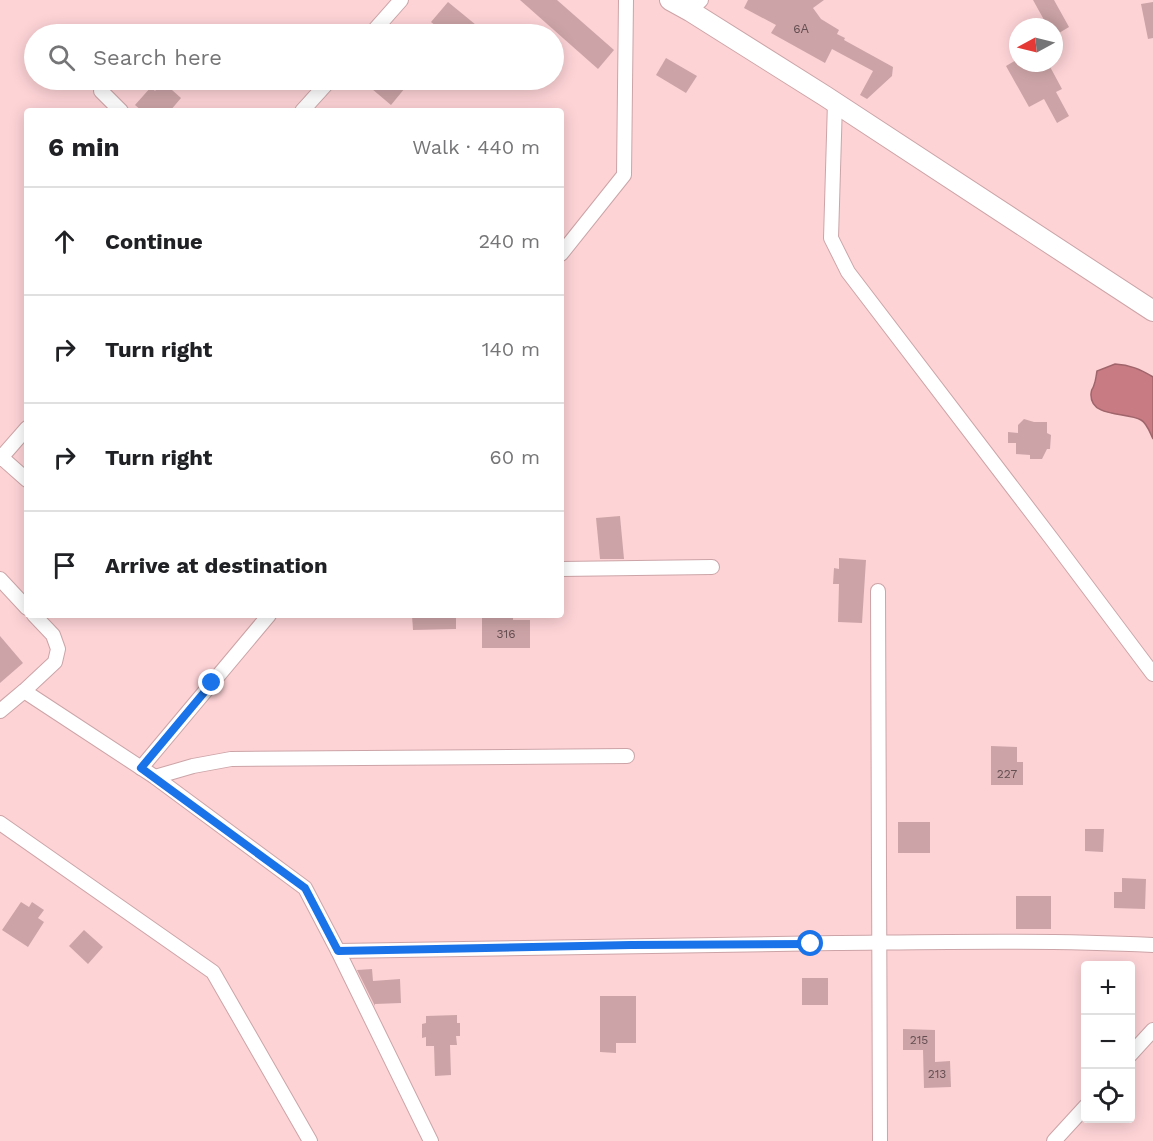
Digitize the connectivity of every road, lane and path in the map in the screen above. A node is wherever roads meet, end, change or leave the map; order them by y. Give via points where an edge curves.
1 (401, 0) edge
2 (626, 0) edge
3 (670, 0) edge
4 (695, 5) edge
5 (380, 24) edge
6 (321, 90) edge
7 (101, 91) dead end
8 (835, 102) junction
9 (118, 108) edge
10 (305, 108) edge
11 (564, 250) edge
12 (1153, 311) edge
13 (24, 431) edge
14 (1, 458) edge
15 (24, 477) edge
16 (712, 567) dead end
17 (564, 569) edge
18 (0, 579) edge
19 (878, 591) dead end
20 (24, 605) edge
21 (37, 618) edge
22 (266, 618) edge
23 (1153, 674) edge
24 (24, 691) junction
25 (0, 711) edge
26 (627, 756) dead end
27 (141, 768) junction
28 (154, 777) junction
29 (0, 823) edge
30 (879, 943) junction
31 (1153, 945) edge
32 (338, 951) junction
33 (1153, 1030) edge
34 (1135, 1050) edge
35 (1081, 1111) edge
36 (310, 1141) edge
37 (431, 1141) edge
38 (880, 1141) edge
39 (1054, 1141) edge

1 - 5 street
2 - 11 street via 624,175
3 - 4 street
4 - 8 street
6 - 10 street
7 - 9 street
8 - 12 street
8 - 23 street via 831,238 848,272
13 - 14 street
14 - 15 street
16 - 17 street
18 - 20 street
19 - 30 street
21 - 24 street via 58,649 54,662
22 - 27 street
24 - 25 street
24 - 27 street
26 - 28 street via 231,759
27 - 28 street
28 - 32 street via 305,888
29 - 36 street via 213,972
30 - 31 street
30 - 32 street
30 - 38 street
32 - 37 street
33 - 34 street
35 - 39 street

